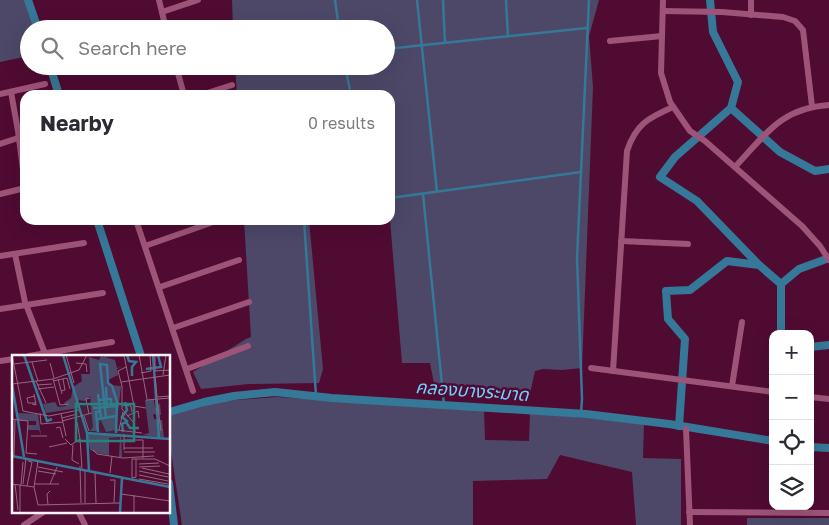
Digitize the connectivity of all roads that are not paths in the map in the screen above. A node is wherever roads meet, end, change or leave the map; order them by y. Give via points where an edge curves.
1 (159, 0) edge
2 (198, 0) edge
3 (663, 0) edge
4 (751, 0) edge
5 (663, 11) junction
6 (162, 12) junction
7 (751, 15) junction
8 (164, 20) edge
9 (662, 36) junction
10 (610, 41) dead end
11 (178, 75) edge
12 (45, 84) dead end
13 (232, 85) dead end
14 (183, 90) edge
15 (216, 90) edge
16 (11, 92) junction
17 (0, 94) edge
18 (829, 105) edge
19 (812, 106) junction
20 (673, 107) junction
21 (18, 138) junction
22 (0, 144) edge
23 (20, 152) edge
24 (735, 167) junction
25 (20, 188) edge
26 (0, 194) edge
27 (138, 225) edge
28 (205, 225) edge
29 (621, 241) junction
30 (84, 243) dead end
31 (688, 244) dead end
32 (145, 246) junction
33 (15, 254) junction
34 (0, 256) edge
35 (239, 260) dead end
36 (829, 260) edge
37 (160, 287) junction
38 (103, 292) dead end
39 (249, 302) dead end
40 (26, 305) junction
41 (0, 310) edge
42 (742, 322) dead end
43 (172, 328) junction
44 (112, 342) dead end
45 (248, 346) dead end
46 (46, 355) edge
47 (591, 368) dead end
48 (187, 369) junction
49 (614, 371) junction
50 (732, 386) junction
51 (193, 391) dead end
52 (769, 391) edge
53 (814, 398) edge
54 (829, 400) edge
55 (686, 429) dead end
56 (44, 512) edge
57 (78, 512) edge
58 (689, 512) junction
59 (829, 513) edge
60 (24, 525) edge
61 (85, 525) edge
62 (690, 525) edge

1 - 6 street
2 - 6 street
3 - 5 street
4 - 7 street
5 - 7 street
5 - 9 street
6 - 8 street
7 - 19 street via 783,17 796,21 803,30
9 - 10 street
9 - 20 street via 661,73
11 - 14 street
12 - 16 street
13 - 15 street
16 - 17 street
16 - 21 street
18 - 19 street
19 - 24 street via 790,114 772,127
20 - 24 street via 690,131
20 - 29 street via 642,123 632,137 627,151
21 - 22 street
21 - 23 street
24 - 36 street via 802,226
25 - 26 street
27 - 32 street
28 - 32 street
29 - 31 street
29 - 49 street
30 - 33 street
32 - 37 street
33 - 34 street
33 - 40 street
35 - 37 street
37 - 43 street
38 - 40 street
39 - 43 street
40 - 41 street
40 - 46 street
42 - 50 street
43 - 48 street
44 - 46 street
45 - 48 street
47 - 49 street
48 - 51 street
49 - 50 street
50 - 52 street
53 - 54 street
55 - 58 street
56 - 60 street
57 - 61 street
58 - 59 street
58 - 62 street

